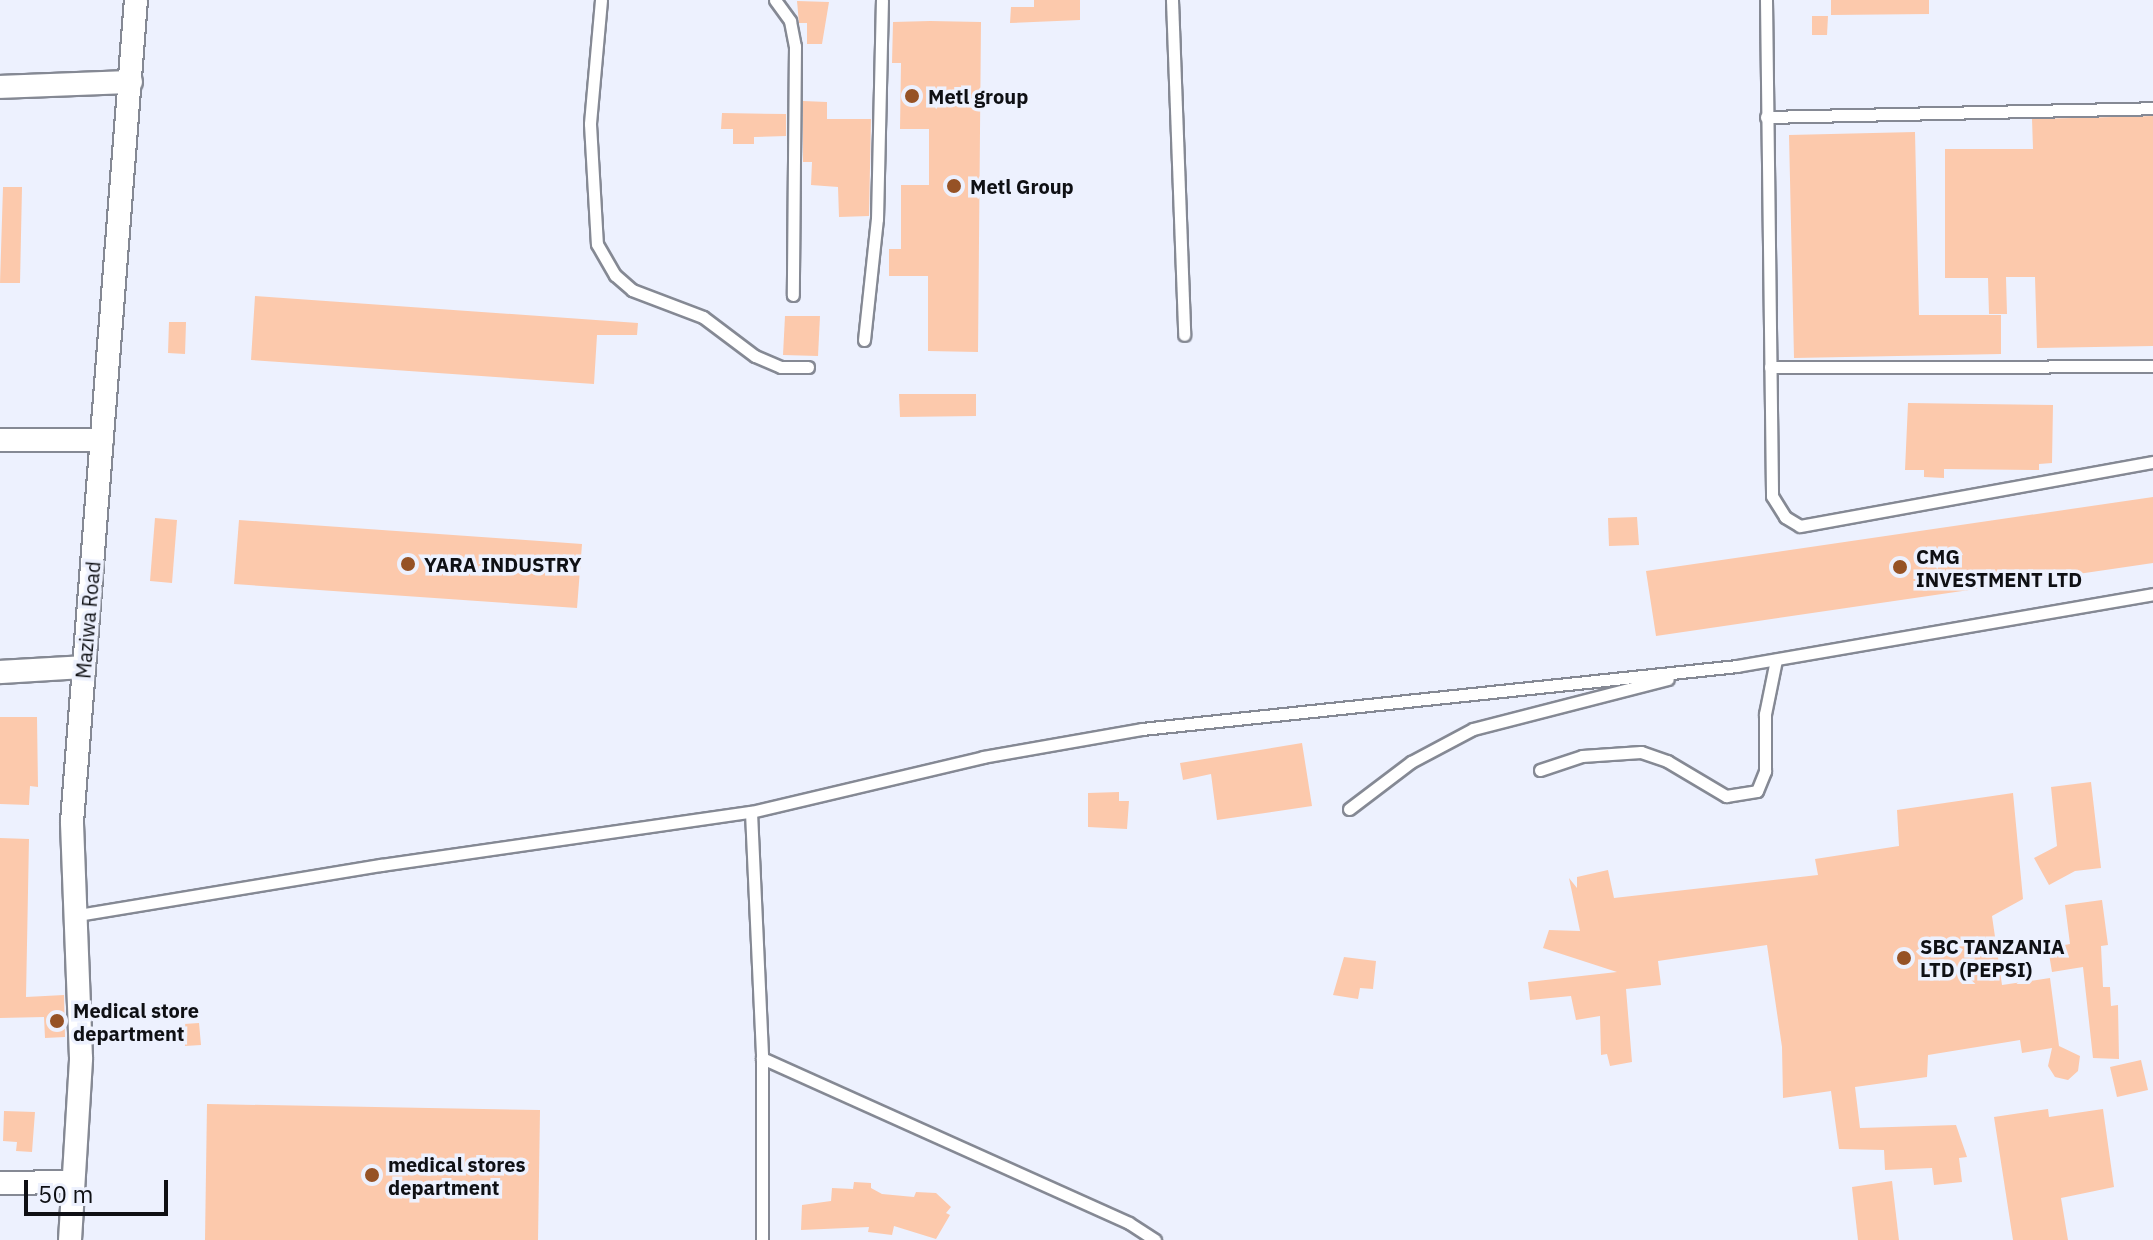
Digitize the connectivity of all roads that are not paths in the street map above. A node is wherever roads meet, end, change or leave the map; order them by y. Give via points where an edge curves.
1 (136, 0) edge
2 (601, 0) edge
3 (775, 0) edge
4 (882, 0) edge
5 (1172, 0) edge
6 (1766, 0) edge
7 (131, 82) junction
8 (0, 87) edge
9 (2153, 108) edge
10 (1766, 117) junction
11 (793, 295) dead end
12 (1184, 335) dead end
13 (864, 340) dead end
14 (2153, 366) edge
15 (808, 367) dead end
16 (1770, 367) junction
17 (0, 440) edge
18 (102, 440) junction
19 (2153, 462) edge
20 (2153, 594) edge
21 (1776, 660) junction
22 (84, 667) junction
23 (0, 672) edge
24 (1683, 673) junction
25 (1540, 770) dead end
26 (1349, 809) dead end
27 (751, 812) junction
28 (72, 916) junction
29 (762, 1058) junction
30 (73, 1182) junction
31 (0, 1183) edge
32 (70, 1240) edge
33 (762, 1240) edge
34 (1155, 1240) edge

1 - 7 street, Maziwa Road
2 - 15 lane via 590,124 591,199 603,254 632,290 703,317 755,356 781,367
3 - 11 lane via 790,21 795,46
4 - 13 lane via 877,219
5 - 12 lane
6 - 10 lane
7 - 8 street
7 - 18 street, Maziwa Road
9 - 10 lane
10 - 16 lane
14 - 16 lane
16 - 19 lane via 1772,496 1785,517 1800,526
17 - 18 street
18 - 22 street, Maziwa Road
20 - 21 lane
21 - 24 lane
21 - 25 lane via 1765,714 1765,771 1757,791 1726,796 1675,765 1641,752 1582,756
22 - 23 street
22 - 28 street, Maziwa Road via 72,822
24 - 26 lane via 1624,694 1473,729 1411,762
24 - 27 lane via 1142,729 983,757
27 - 28 lane
27 - 29 lane
28 - 30 street, Maziwa Road via 81,1058
29 - 33 lane
29 - 34 lane via 1129,1223
30 - 31 street
30 - 32 street, Maziwa Road

